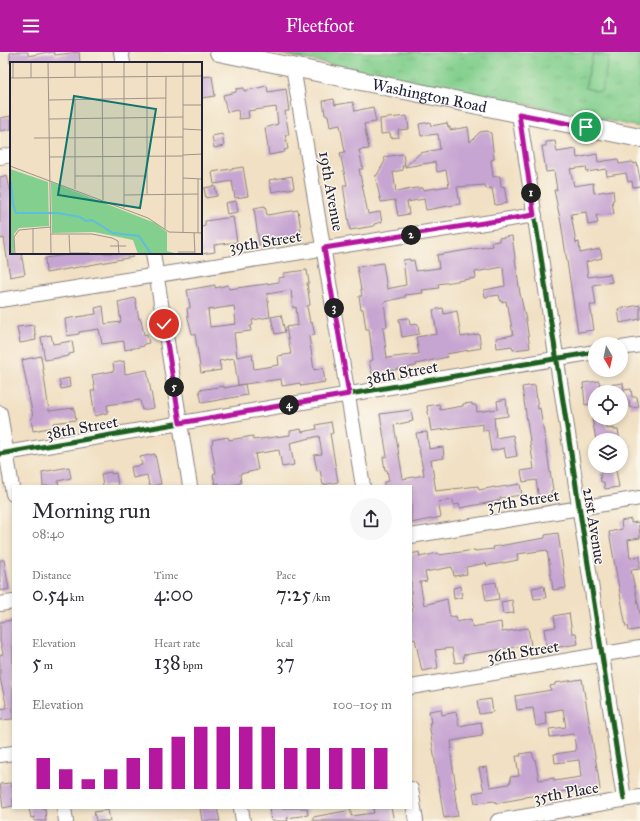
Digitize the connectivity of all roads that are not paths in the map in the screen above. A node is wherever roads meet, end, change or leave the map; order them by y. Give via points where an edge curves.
1 (121, 52) edge
2 (219, 52) edge
3 (123, 62) edge
4 (293, 67) junction
5 (519, 114) junction
6 (640, 138) edge
7 (10, 155) edge
8 (0, 156) edge
9 (534, 215) junction
10 (324, 248) junction
11 (153, 254) edge
12 (156, 275) junction
13 (0, 300) edge
14 (640, 345) edge
15 (628, 347) edge
16 (588, 353) edge
17 (557, 359) junction
18 (349, 394) junction
19 (0, 413) edge
20 (180, 423) junction
21 (3, 454) edge
22 (190, 485) edge
23 (364, 485) edge
24 (12, 490) edge
25 (640, 498) edge
26 (580, 508) junction
27 (412, 536) edge
28 (12, 602) edge
29 (0, 604) edge
30 (640, 648) edge
31 (602, 655) junction
32 (412, 687) edge
33 (12, 753) edge
34 (0, 756) edge
35 (412, 795) edge
36 (640, 797) edge
37 (624, 799) junction
38 (64, 809) edge
39 (241, 809) edge
40 (66, 821) edge
41 (243, 821) edge
42 (416, 821) edge
43 (498, 821) edge

1 - 3 street
2 - 4 main road, Washington Road
4 - 5 main road, Washington Road
4 - 10 street, 19th Avenue
5 - 6 main road, Washington Road
5 - 9 street, 21st Avenue
7 - 8 street
9 - 10 street, 39th Street
9 - 17 street, 21st Avenue
10 - 12 street, 39th Street
10 - 18 street, 19th Avenue
11 - 12 street
12 - 13 street, 39th Street
12 - 20 street
14 - 15 street
16 - 17 street, 38th Street
17 - 18 street, 38th Street
17 - 26 street, 21st Avenue
18 - 20 street, 38th Street
18 - 23 street, 19th Avenue
19 - 21 street
20 - 21 street, 38th Street
20 - 22 street
21 - 24 street
25 - 26 street, 37th Street
26 - 27 street, 37th Street
26 - 31 street, 21st Avenue
28 - 29 street
30 - 31 street, 36th Street
31 - 32 street, 36th Street
31 - 37 street, 21st Avenue
33 - 34 street
35 - 42 street
36 - 37 street, 35th Place
37 - 43 street, 35th Place
38 - 40 street
39 - 41 street

